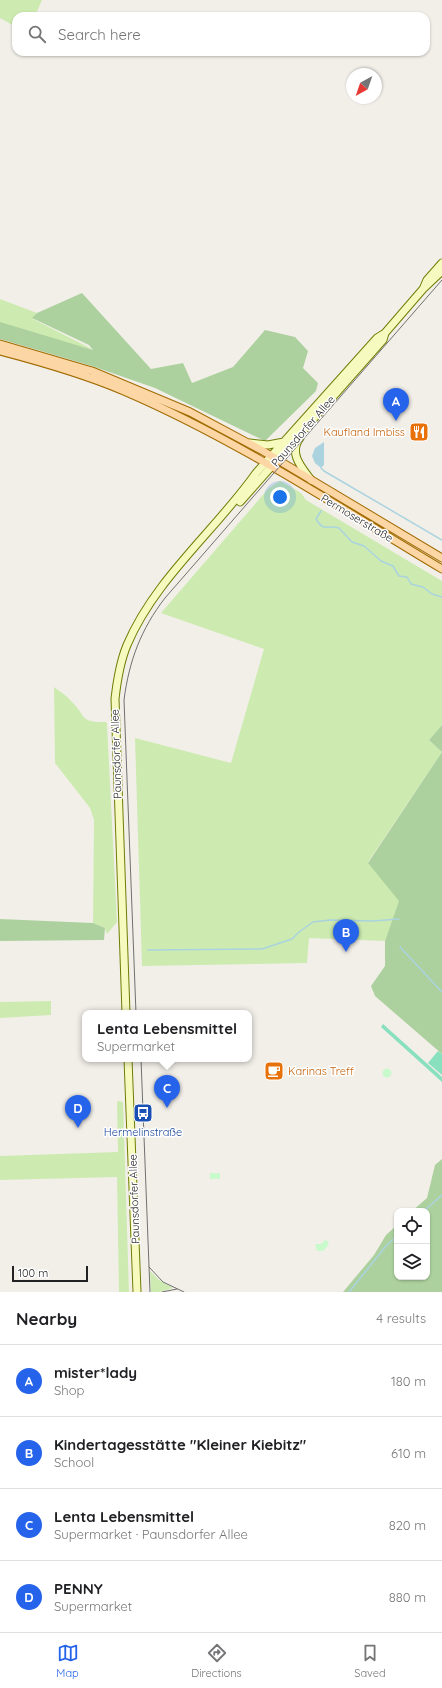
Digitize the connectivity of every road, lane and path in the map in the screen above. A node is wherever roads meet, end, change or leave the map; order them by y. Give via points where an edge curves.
1 (442, 263) edge
2 (442, 271) edge
3 (423, 289) junction
4 (385, 333) junction
5 (0, 344) edge
6 (0, 351) edge
7 (308, 426) junction
8 (284, 442) junction
9 (250, 444) junction
10 (275, 458) junction
11 (264, 464) junction
12 (271, 468) junction
13 (311, 480) junction
14 (215, 526) junction
15 (442, 558) edge
16 (442, 569) edge
17 (126, 1010) edge
18 (128, 1062) edge
19 (137, 1292) edge

1 - 3 main road, Paunsdorfer Allee via 427,280
2 - 3 main road, Paunsdorfer Allee
3 - 4 main road, Paunsdorfer Allee
4 - 7 main road, Paunsdorfer Allee via 383,340
4 - 8 main road, Paunsdorfer Allee via 377,338
5 - 9 main road, Permoserstraße via 59,360 125,384 190,412
6 - 11 main road, Permoserstraße via 60,368 122,390 183,419
7 - 10 main road, Paunsdorfer Allee
7 - 13 main road via 296,449 298,462
8 - 9 main road via 268,445
8 - 10 main road, Paunsdorfer Allee
9 - 10 main road, Permoserstraße
10 - 11 main road, Paunsdorfer Allee
10 - 12 main road, Paunsdorfer Allee
10 - 13 main road, Permoserstraße
11 - 12 main road, Permoserstraße
11 - 14 main road, Paunsdorfer Allee
12 - 14 main road, Paunsdorfer Allee
12 - 16 main road, Permoserstraße
13 - 15 main road, Permoserstraße
14 - 17 main road, Paunsdorfer Allee via 145,610 126,646 117,679 114,699
18 - 19 main road, Paunsdorfer Allee

